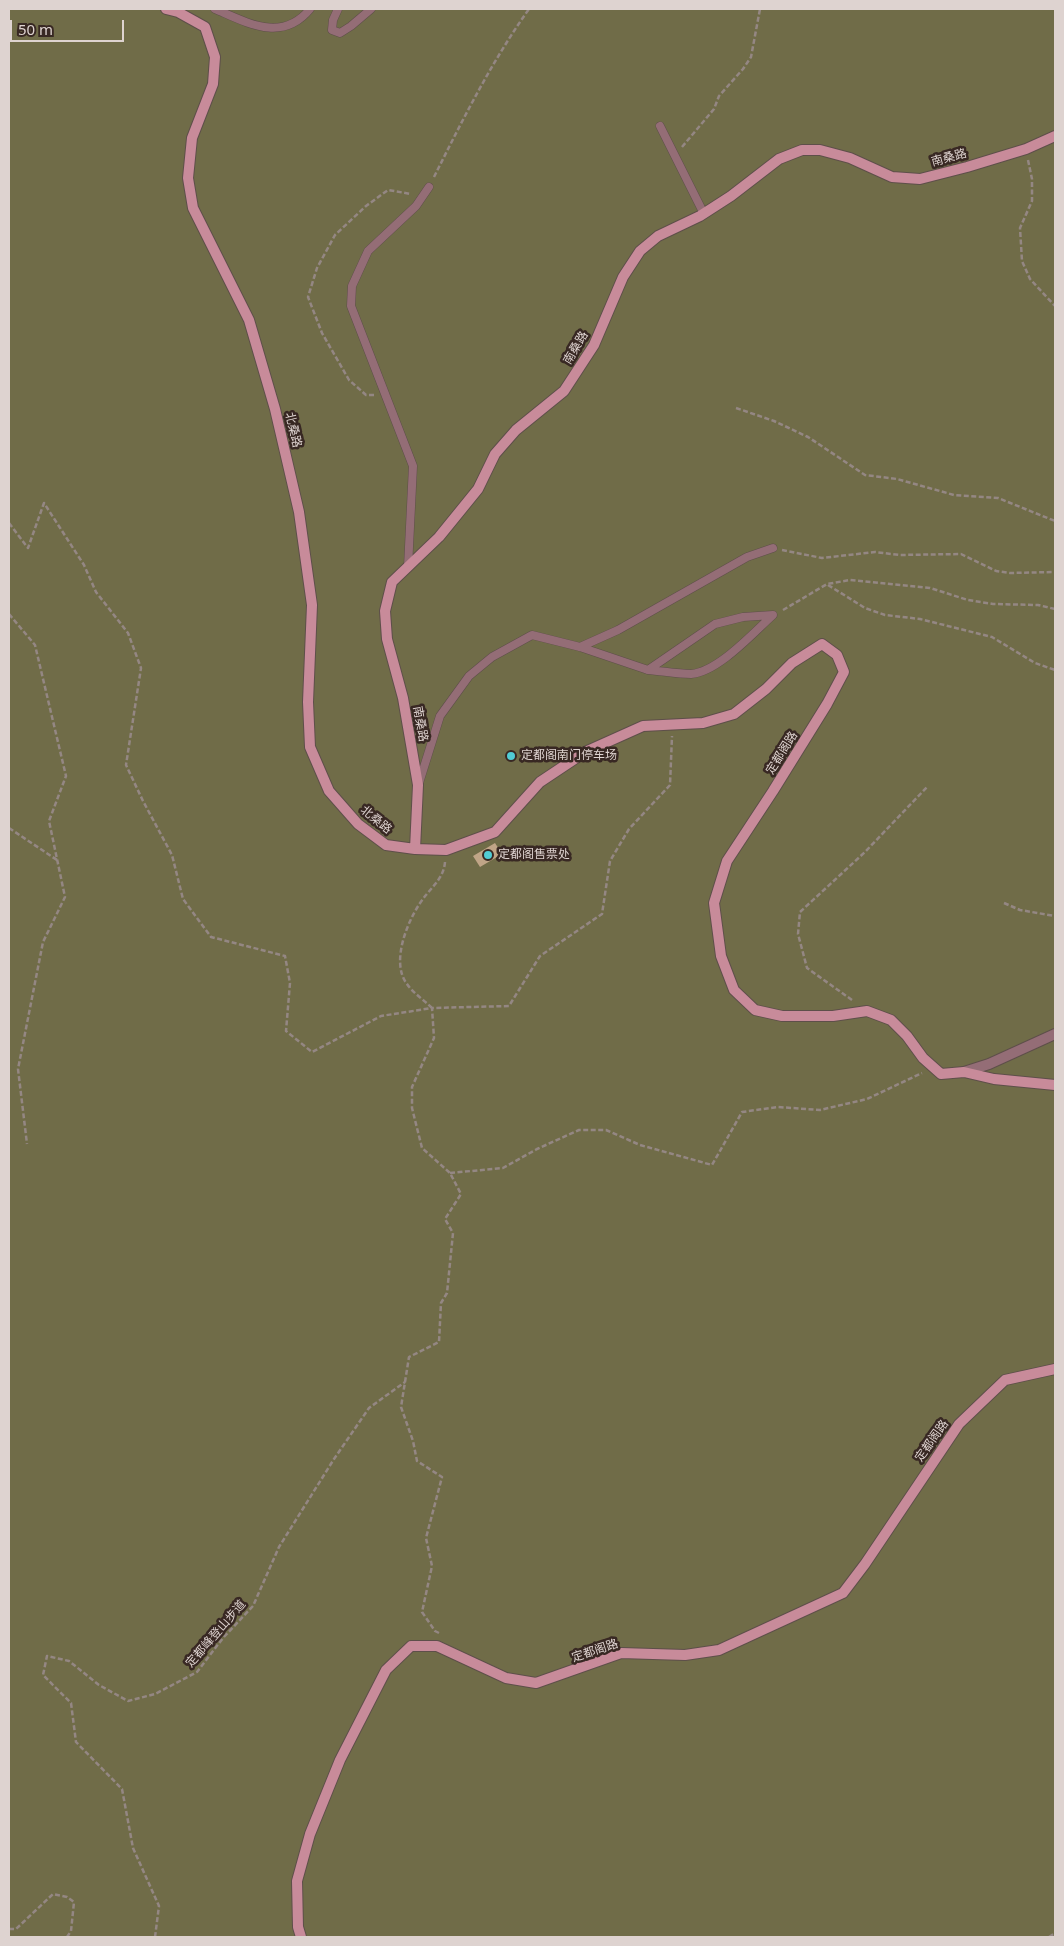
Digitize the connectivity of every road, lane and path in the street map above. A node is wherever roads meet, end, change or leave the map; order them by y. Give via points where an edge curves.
1 (166, 9) edge
2 (215, 9) edge
3 (310, 9) edge
4 (338, 9) edge
5 (371, 9) edge
6 (529, 9) edge
7 (760, 9) edge
8 (660, 126) dead end
9 (1055, 136) edge
10 (1026, 149) junction
11 (675, 156) junction
12 (429, 187) joint
13 (704, 214) junction
14 (1055, 306) edge
15 (736, 408) dead end
16 (1055, 521) edge
17 (9, 523) edge
18 (773, 548) joint
19 (408, 567) junction
20 (1055, 572) edge
21 (827, 584) junction
22 (1055, 609) edge
23 (9, 614) edge
24 (773, 615) junction
25 (580, 647) junction
26 (648, 670) junction
27 (1055, 670) edge
28 (673, 725) junction
29 (418, 785) junction
30 (928, 786) dead end
31 (9, 828) edge
32 (415, 849) junction
33 (446, 850) junction
34 (57, 860) junction
35 (1004, 903) dead end
36 (1055, 916) edge
37 (432, 1008) junction
38 (867, 1011) junction
39 (1055, 1034) edge
40 (934, 1067) junction
41 (964, 1072) junction
42 (1055, 1085) edge
43 (27, 1144) dead end
44 (450, 1172) junction
45 (1055, 1368) edge
46 (405, 1382) junction
47 (444, 1635) dead end
48 (9, 1929) edge
49 (1055, 1933) edge
50 (67, 1937) edge
51 (155, 1937) edge
52 (301, 1937) edge
53 (1049, 1937) edge

1 - 32 street, 北桑路 via 178,12 205,28 215,57 213,84 192,138 188,178 193,208 249,320 275,409 299,512 312,605 308,702 310,747 328,791 358,824 386,845
2 - 3 lane via 264,28 281,28 301,19
4 - 5 lane via 332,30 340,33
6 - 12 path via 481,85
7 - 11 path via 751,57
8 - 11 lane
9 - 10 street, 南桑路
10 - 13 street, 南桑路 via 920,179 892,177 850,158 820,150 802,150 779,159
10 - 14 path via 1032,179 1032,201 1020,228 1022,261 1030,279
11 - 13 lane
12 - 19 lane via 416,206 368,251 352,286 350,306 413,466
13 - 19 street, 南桑路 via 658,236 640,251 624,277 594,345 564,391 516,430 495,454 478,489 439,537
15 - 16 path via 808,437 865,475 897,479 954,495 998,498
17 - 37 path via 28,548 44,504 84,565 96,592 128,633 141,668 126,765 172,854 183,899 210,938 285,956 290,983 286,1031 312,1052 381,1016
18 - 20 path via 822,558 875,552 961,554 996,571
18 - 25 lane via 747,557 618,630
19 - 29 street, 南桑路 via 392,582 385,611 387,639 403,698
21 - 22 path via 850,580 930,588 968,600 993,604 1038,604
21 - 24 path
21 - 27 path via 865,608 992,637 1035,663
23 - 34 path via 35,645 66,776 49,821
24 - 26 lane via 743,617 715,624
24 - 26 lane via 742,645 716,664 692,674
25 - 26 lane
25 - 29 lane via 532,635 492,657 469,676 440,716
28 - 33 street, 定都阁路 via 643,726 584,752 540,782 495,832
28 - 37 path via 670,785 629,829 610,861 602,914 540,956 509,1006
28 - 38 street, 定都阁路 via 703,723 734,714 792,663 822,644 837,655 844,672 773,791 726,861 714,903 721,956 734,990 755,1010 782,1016 833,1016
29 - 32 street, 南桑路
30 - 38 path via 865,852 800,912 798,934 807,968
31 - 34 path
32 - 33 street, 定都阁路
33 - 37 path via 445,872 409,923 401,953 400,968 406,984
34 - 43 path via 65,897 43,942 18,1069
35 - 36 path via 1020,910
37 - 44 path via 434,1038 412,1087 412,1108 422,1148
38 - 40 street, 定都阁路 via 891,1020
39 - 41 street via 990,1064
40 - 41 street via 941,1074
40 - 44 path via 867,1099 820,1110 778,1107 742,1112 712,1165 640,1145 606,1130 579,1130 503,1168
41 - 42 street via 994,1079
44 - 46 path via 461,1194 445,1219 453,1233 447,1293 441,1303 439,1342 409,1357
45 - 52 street, 定都阁路 via 1005,1380 959,1424 843,1593 719,1650 685,1655 621,1653 536,1683 506,1678 437,1646 411,1646 386,1670 340,1760 310,1834 297,1881
46 - 47 path via 401,1407 417,1461 442,1477 426,1538 432,1566 422,1612 435,1631
46 - 51 path, 定都峰登山步道 via 369,1408 279,1548 253,1606 197,1672 155,1694 128,1701 69,1661 47,1656 43,1675 71,1703 76,1742 122,1789 133,1848 159,1906
48 - 50 path via 16,1929 53,1894 74,1902 71,1931
49 - 53 path

